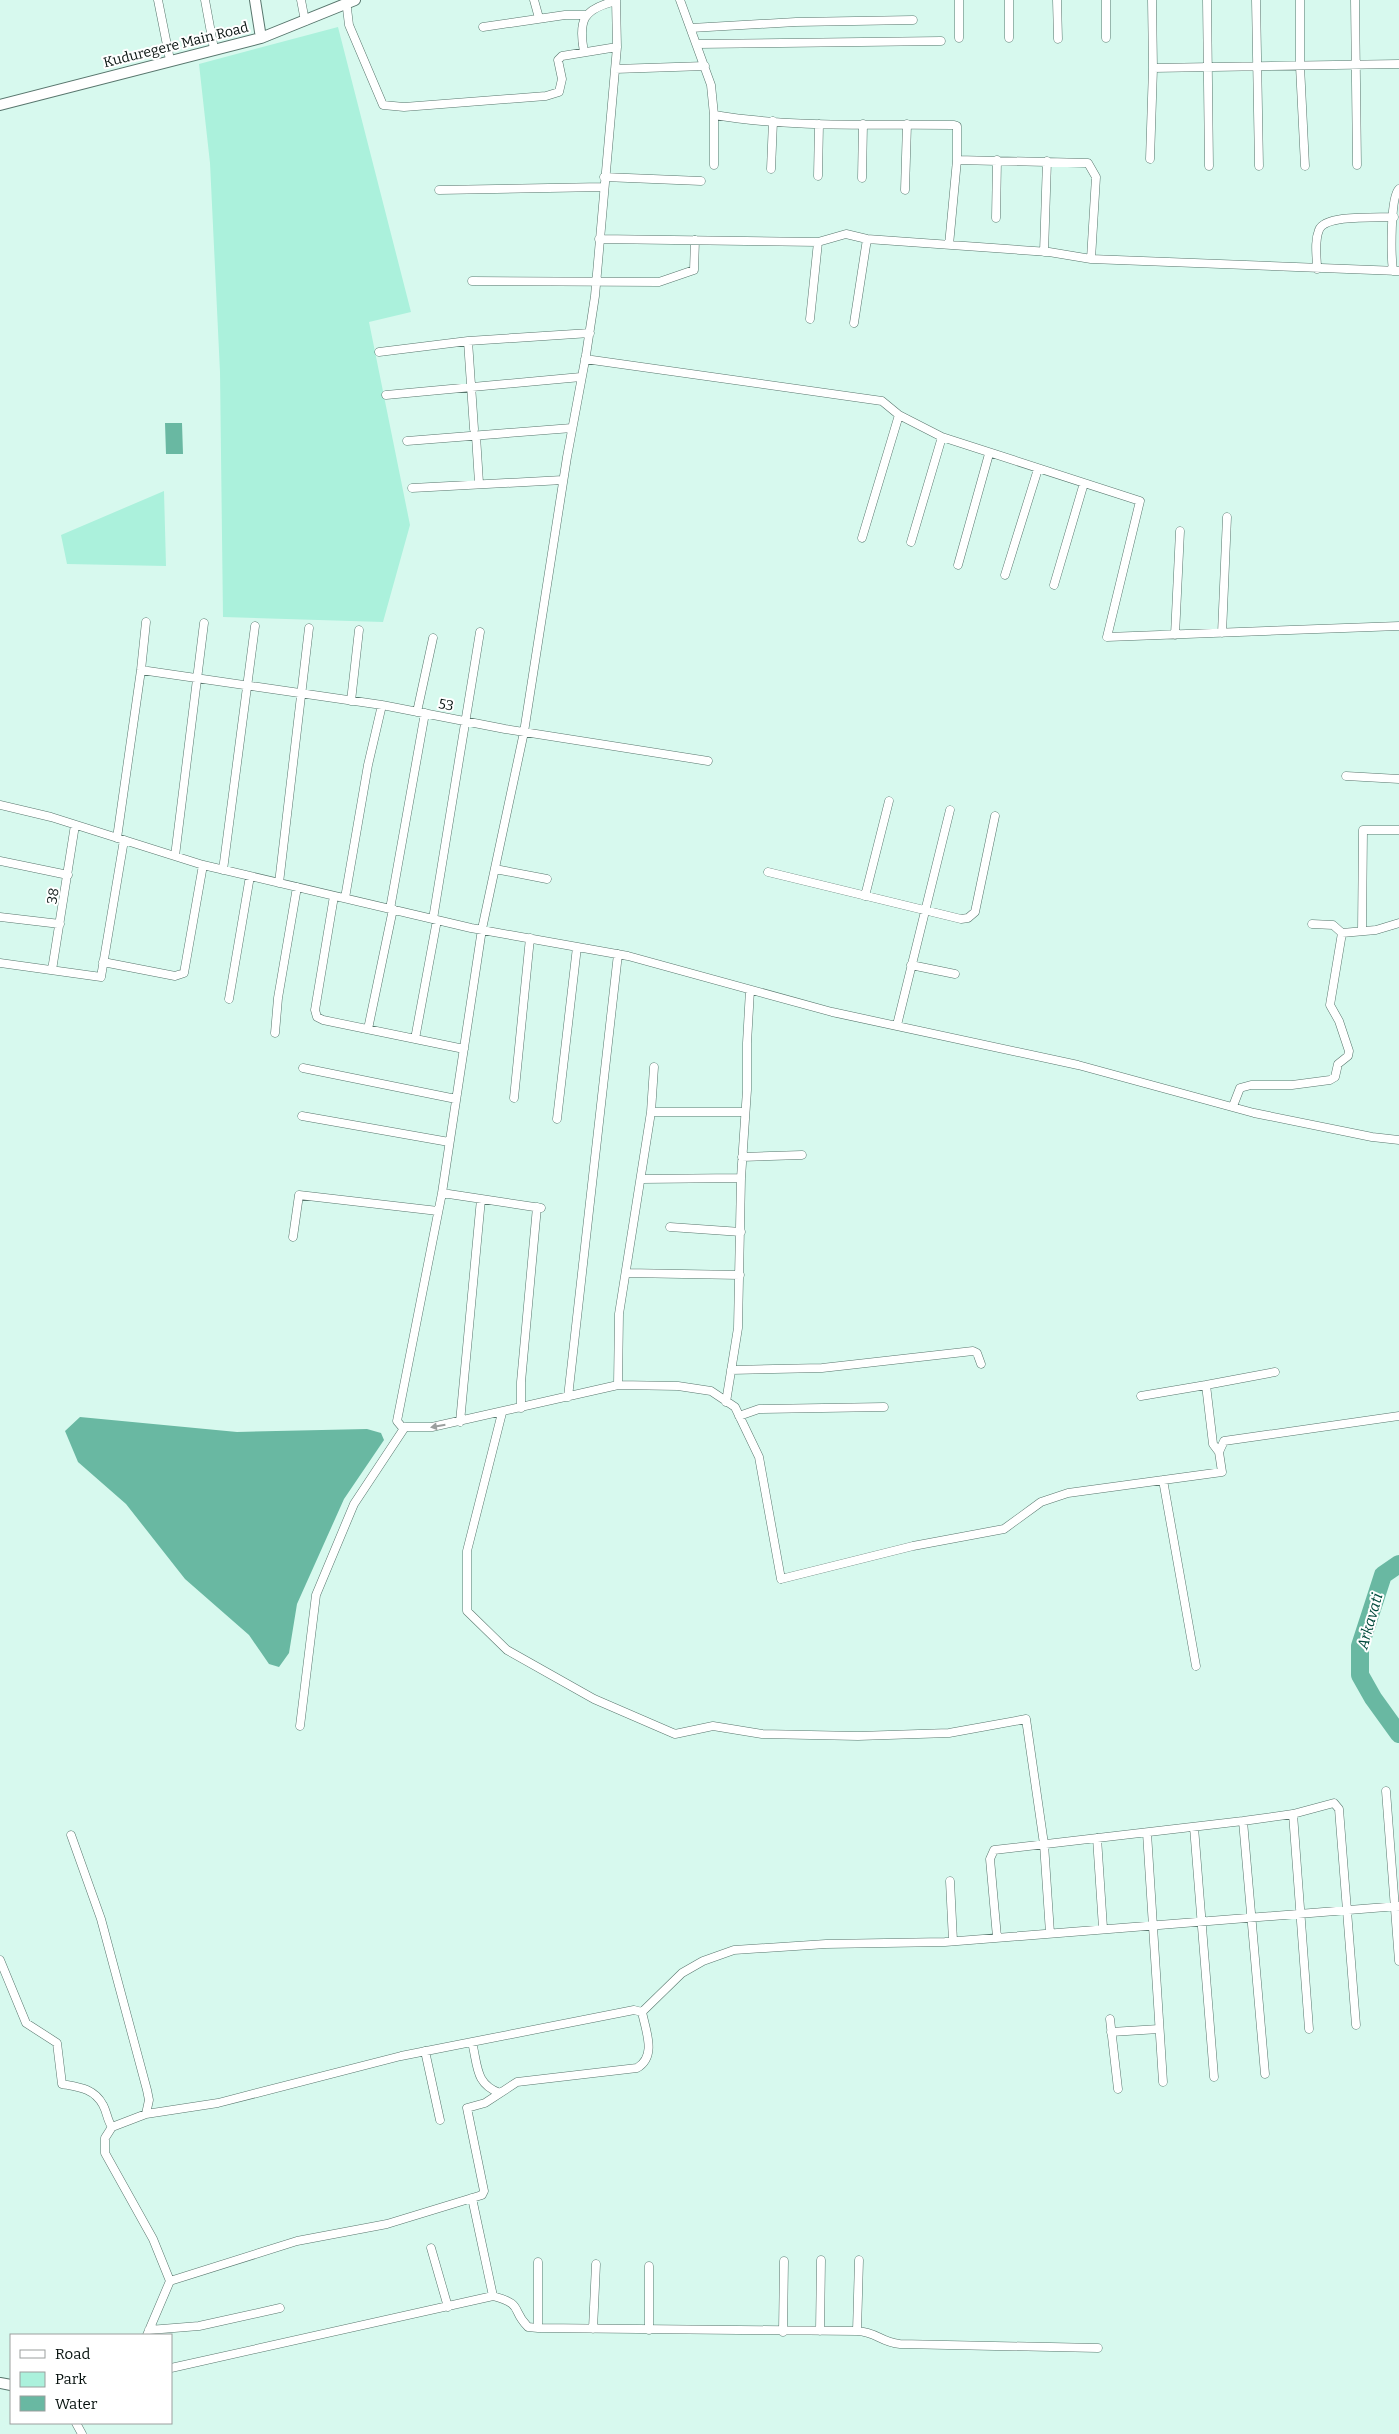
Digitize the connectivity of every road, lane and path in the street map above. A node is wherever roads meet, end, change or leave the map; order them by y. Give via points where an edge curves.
1 (158, 0) edge
2 (205, 0) edge
3 (255, 0) edge
4 (302, 0) edge
5 (534, 0) edge
6 (680, 0) edge
7 (959, 0) edge
8 (1009, 0) edge
9 (1057, 0) edge
10 (1106, 0) edge
11 (1152, 0) edge
12 (1207, 0) edge
13 (1256, 0) edge
14 (1300, 0) edge
15 (1355, 0) edge
16 (350, 1) edge
17 (616, 1) edge
18 (587, 15) junction
19 (539, 18) junction
20 (913, 20) dead end
21 (306, 21) junction
22 (483, 27) dead end
23 (691, 28) junction
24 (261, 38) junction
25 (959, 38) dead end
26 (1009, 38) dead end
27 (1106, 38) dead end
28 (1058, 39) dead end
29 (940, 41) dead end
30 (697, 44) junction
31 (617, 47) junction
32 (214, 49) junction
33 (584, 52) junction
34 (170, 60) junction
35 (1399, 64) edge
36 (1357, 65) junction
37 (705, 66) junction
38 (1256, 66) junction
39 (1300, 66) junction
40 (1208, 67) junction
41 (1153, 68) junction
42 (615, 69) junction
43 (0, 105) edge
44 (714, 115) junction
45 (773, 121) junction
46 (819, 124) junction
47 (863, 124) junction
48 (908, 124) junction
49 (1150, 159) dead end
50 (957, 160) junction
51 (997, 160) junction
52 (1047, 161) junction
53 (714, 165) dead end
54 (1357, 165) dead end
55 (1209, 166) dead end
56 (1258, 166) dead end
57 (1305, 166) dead end
58 (771, 169) dead end
59 (818, 176) dead end
60 (604, 177) junction
61 (862, 178) dead end
62 (701, 181) dead end
63 (603, 187) junction
64 (1399, 189) edge
65 (439, 190) dead end
66 (905, 190) dead end
67 (1394, 217) junction
68 (996, 218) dead end
69 (599, 239) junction
70 (867, 239) junction
71 (695, 240) junction
72 (818, 242) junction
73 (949, 245) junction
74 (1044, 252) junction
75 (1091, 259) junction
76 (1317, 269) junction
77 (1396, 271) edge
78 (596, 280) junction
79 (472, 281) dead end
80 (810, 319) dead end
81 (854, 324) dead end
82 (590, 332) junction
83 (468, 341) junction
84 (379, 352) dead end
85 (585, 359) junction
86 (581, 377) junction
87 (471, 387) junction
88 (386, 395) dead end
89 (899, 414) junction
90 (572, 428) junction
91 (475, 432) junction
92 (942, 437) junction
93 (407, 441) dead end
94 (989, 454) junction
95 (1038, 468) junction
96 (563, 480) junction
97 (479, 483) junction
98 (1084, 483) junction
99 (412, 488) dead end
100 (1227, 517) dead end
101 (1180, 531) dead end
102 (862, 538) dead end
103 (911, 542) dead end
104 (958, 565) dead end
105 (1005, 575) dead end
106 (1054, 585) dead end
107 (146, 622) dead end
108 (204, 624) dead end
109 (255, 626) dead end
110 (1399, 626) edge
111 (309, 628) dead end
112 (359, 630) dead end
113 (480, 632) dead end
114 (1222, 633) junction
115 (1175, 635) junction
116 (433, 638) dead end
117 (141, 670) junction
118 (197, 678) junction
119 (248, 686) junction
120 (300, 693) junction
121 (350, 701) junction
122 (382, 705) junction
123 (421, 713) junction
124 (465, 721) junction
125 (524, 732) junction
126 (708, 761) dead end
127 (1346, 776) dead end
128 (1399, 779) edge
129 (889, 801) dead end
130 (0, 805) edge
131 (950, 810) dead end
132 (994, 816) dead end
133 (75, 824) junction
134 (1399, 830) edge
135 (120, 839) junction
136 (174, 856) junction
137 (0, 861) edge
138 (203, 866) junction
139 (495, 869) junction
140 (223, 870) junction
141 (768, 872) dead end
142 (68, 875) junction
143 (250, 876) junction
144 (547, 878) dead end
145 (279, 883) junction
146 (297, 887) junction
147 (334, 896) junction
148 (865, 896) junction
149 (345, 898) junction
150 (392, 909) junction
151 (925, 910) junction
152 (0, 917) edge
153 (435, 919) junction
154 (1399, 923) edge
155 (60, 924) junction
156 (1312, 924) dead end
157 (482, 929) junction
158 (1362, 931) junction
159 (1342, 933) junction
160 (530, 938) junction
161 (577, 947) junction
162 (618, 954) junction
163 (103, 962) junction
164 (0, 963) edge
165 (911, 965) junction
166 (52, 970) junction
167 (955, 974) dead end
168 (750, 990) junction
169 (229, 999) dead end
170 (896, 1025) junction
171 (368, 1029) junction
172 (275, 1033) dead end
173 (415, 1038) junction
174 (464, 1048) junction
175 (654, 1067) dead end
176 (303, 1068) dead end
177 (514, 1098) dead end
178 (456, 1099) junction
179 (1233, 1106) junction
180 (651, 1112) junction
181 (745, 1112) junction
182 (302, 1116) dead end
183 (557, 1119) dead end
184 (1399, 1140) edge
185 (449, 1142) junction
186 (802, 1155) dead end
187 (742, 1157) junction
188 (641, 1178) junction
189 (741, 1178) junction
190 (442, 1193) junction
191 (481, 1199) junction
192 (438, 1211) junction
193 (670, 1227) dead end
194 (741, 1232) junction
195 (293, 1237) dead end
196 (626, 1273) junction
197 (740, 1275) junction
198 (981, 1364) dead end
199 (731, 1370) junction
200 (1275, 1372) dead end
201 (618, 1385) junction
202 (1206, 1385) junction
203 (1141, 1396) dead end
204 (568, 1397) junction
205 (726, 1402) junction
206 (884, 1407) dead end
207 (520, 1408) junction
208 (502, 1413) junction
209 (739, 1416) junction
210 (1399, 1416) edge
211 (460, 1422) junction
212 (405, 1427) junction
213 (1219, 1452) junction
214 (1163, 1480) junction
215 (1196, 1666) dead end
216 (300, 1726) dead end
217 (1386, 1791) dead end
218 (1293, 1814) junction
219 (1243, 1821) junction
220 (1194, 1827) junction
221 (1147, 1833) junction
222 (71, 1835) dead end
223 (1096, 1838) junction
224 (1044, 1844) junction
225 (950, 1882) dead end
226 (1397, 1906) edge
227 (1348, 1910) junction
228 (1300, 1914) junction
229 (1252, 1917) junction
230 (1202, 1921) junction
231 (1152, 1924) junction
232 (1103, 1928) junction
233 (1050, 1933) junction
234 (997, 1937) junction
235 (953, 1941) junction
236 (0, 1960) edge
237 (1399, 1961) edge
238 (642, 2012) junction
239 (1110, 2019) dead end
240 (1356, 2025) dead end
241 (1159, 2029) junction
242 (1309, 2029) dead end
243 (1112, 2032) junction
244 (472, 2042) junction
245 (425, 2051) junction
246 (1265, 2074) dead end
247 (1214, 2077) dead end
248 (1163, 2082) dead end
249 (1118, 2089) dead end
250 (500, 2093) junction
251 (146, 2114) junction
252 (440, 2120) dead end
253 (112, 2127) junction
254 (472, 2198) junction
255 (431, 2248) dead end
256 (821, 2260) dead end
257 (859, 2260) dead end
258 (784, 2261) dead end
259 (538, 2262) dead end
260 (596, 2264) dead end
261 (649, 2266) dead end
262 (170, 2281) junction
263 (493, 2296) junction
264 (448, 2307) junction
265 (280, 2308) dead end
266 (538, 2328) junction
267 (593, 2329) junction
268 (649, 2330) junction
269 (820, 2331) junction
270 (857, 2331) junction
271 (783, 2332) junction
272 (148, 2333) edge
273 (1098, 2348) dead end
274 (172, 2368) edge

1 - 34 street
2 - 32 street
3 - 24 street
4 - 21 street
5 - 19 street
6 - 23 street
7 - 25 street
8 - 26 street
9 - 28 street
10 - 27 street
11 - 41 street
12 - 40 street
13 - 38 street
14 - 39 street
15 - 36 street
16 - 21 street, Kuduregere Main Road
16 - 33 street via 349,25 382,105 404,107 546,96 559,92 562,79 558,60 562,56
17 - 18 street via 598,6
17 - 31 street
18 - 19 street
18 - 33 street via 580,30
19 - 22 street
20 - 23 street
21 - 24 street, Kuduregere Main Road
23 - 30 street
24 - 32 street, Kuduregere Main Road
29 - 30 street
30 - 37 street
31 - 33 street
31 - 42 street
32 - 34 street, Kuduregere Main Road
34 - 43 street, Kuduregere Main Road
35 - 36 street
36 - 39 street
36 - 54 street
37 - 42 street
37 - 44 street
38 - 39 street
38 - 40 street
38 - 56 street
39 - 57 street
40 - 41 street
40 - 55 street
41 - 49 street
42 - 60 street
44 - 45 street
44 - 53 street
45 - 46 street
45 - 58 street
46 - 47 street
46 - 59 street
47 - 48 street
47 - 61 street
48 - 50 street via 957,126
48 - 66 street
50 - 51 street
50 - 73 street
51 - 52 street
51 - 68 street
52 - 74 street
52 - 75 street via 1085,161 1095,172
60 - 62 street
60 - 63 street
63 - 65 street
63 - 69 street
64 - 67 street
67 - 76 street via 1328,221 1320,227 1316,238
67 - 77 street via 1391,244
69 - 71 street
69 - 78 street
70 - 72 street via 846,234
70 - 73 street
70 - 81 street
71 - 72 street
71 - 78 street via 694,270 659,282
72 - 80 street
73 - 74 street
74 - 75 street
75 - 76 street
76 - 77 street
78 - 79 street
78 - 82 street
82 - 83 street
82 - 85 street
83 - 84 street
83 - 87 street
85 - 86 street
85 - 89 street via 882,401
86 - 87 street
86 - 90 street
87 - 88 street
87 - 91 street
89 - 92 street
89 - 102 street
90 - 91 street
90 - 96 street
91 - 93 street
91 - 97 street
92 - 94 street
92 - 103 street
94 - 95 street
94 - 104 street
95 - 98 street
95 - 105 street
96 - 97 street
96 - 125 street
97 - 99 street
98 - 106 street
98 - 115 street via 1140,501 1107,638
100 - 114 street
101 - 115 street
107 - 117 street
108 - 118 street
109 - 119 street
110 - 114 street
111 - 120 street
112 - 121 street
113 - 124 street
114 - 115 street
116 - 123 street
117 - 118 street, 53
117 - 135 street
118 - 119 street, 53
118 - 136 street
119 - 120 street, 53
119 - 140 street
120 - 121 street, 53
120 - 145 street
121 - 122 street, 53
122 - 123 street, 53
122 - 149 street
123 - 124 street, 53
123 - 150 street
124 - 125 street, 53
124 - 153 street
125 - 126 street, 53
125 - 139 street
127 - 128 street
129 - 148 street
130 - 133 street
131 - 151 street
132 - 151 street via 975,912 961,919
133 - 135 street
133 - 142 street, 38
134 - 158 street via 1363,830
135 - 136 street
135 - 163 street
136 - 138 street
137 - 142 street
138 - 140 street
138 - 163 street via 184,974 175,976
139 - 144 street
139 - 157 street
140 - 143 street
141 - 148 street
142 - 155 street, 38
143 - 145 street
143 - 169 street
145 - 146 street
146 - 147 street
146 - 172 street
147 - 149 street
147 - 171 street via 315,1010 317,1017 323,1020
148 - 151 street
149 - 150 street
150 - 153 street
150 - 171 street
151 - 165 street
152 - 155 street
153 - 157 street
153 - 173 street
154 - 158 street
155 - 166 street, 38
156 - 159 street via 1333,925
157 - 160 street
157 - 174 street
158 - 159 street
159 - 179 street via 1330,1005 1339,1021 1348,1056 1338,1064 1335,1077 1292,1085 1240,1088
160 - 161 street
160 - 177 street
161 - 162 street
161 - 183 street
162 - 168 street
162 - 204 street
163 - 166 street via 101,977
164 - 166 street
165 - 167 street
165 - 170 street
168 - 170 street
168 - 181 street
170 - 179 street via 1078,1065
171 - 173 street
173 - 174 street
174 - 178 street
175 - 180 street
176 - 178 street
178 - 185 street
179 - 184 street via 1326,1129
180 - 181 street
180 - 188 street
181 - 187 street
182 - 185 street
185 - 190 street
186 - 187 street
187 - 189 street
188 - 189 street
188 - 196 street
189 - 194 street
190 - 191 street
190 - 192 street
191 - 207 street via 540,1208
191 - 211 street
192 - 195 street via 299,1195
192 - 212 street via 397,1421
193 - 194 street
194 - 197 street
196 - 197 street
196 - 201 street via 619,1314
197 - 199 street via 738,1328
198 - 199 street via 978,1353 973,1351 822,1368
199 - 205 street
200 - 202 street
201 - 204 street
201 - 205 street via 686,1387 711,1391
202 - 203 street
202 - 213 street via 1214,1444
204 - 207 street
205 - 209 street
206 - 209 street via 759,1409
207 - 208 street
208 - 211 street
208 - 224 street via 467,1551 467,1611 506,1650 594,1699 675,1734 714,1726 762,1734 858,1736 949,1733 1026,1719
209 - 214 street via 759,1457 781,1579 913,1546 1004,1529 1041,1502 1068,1493
210 - 213 street via 1224,1440
211 -> 212 street
212 - 216 street via 354,1504 316,1594
213 - 214 street via 1222,1472
214 - 215 street
217 - 226 street
218 - 219 street
218 - 227 street via 1329,1803 1338,1805
218 - 228 street
219 - 220 street
219 - 229 street
220 - 221 street
220 - 230 street
221 - 223 street
221 - 231 street
222 - 251 street via 109,1947 147,2090
223 - 224 street
223 - 232 street
224 - 233 street
224 - 234 street via 999,1849 991,1854
225 - 235 street
226 - 227 street
226 - 237 street
227 - 228 street
227 - 240 street
228 - 229 street
228 - 242 street
229 - 230 street
229 - 246 street
230 - 231 street
230 - 247 street
231 - 232 street
231 - 241 street
232 - 233 street
233 - 234 street
234 - 235 street
235 - 238 street via 734,1950 703,1961 682,1974
236 - 253 street via 26,2023 57,2043 62,2084 88,2089 103,2104
238 - 244 street via 634,2010
238 - 250 street via 649,2052 645,2063 637,2068 517,2082
239 - 243 street
241 - 243 street
241 - 248 street
243 - 249 street
244 - 245 street
244 - 250 street via 482,2082 488,2089
245 - 251 street via 218,2103
245 - 252 street
250 - 254 street via 485,2103 467,2108 484,2192
251 - 253 street
253 - 262 street via 105,2138 105,2153 153,2239
254 - 262 street via 387,2224 297,2241
254 - 263 street
255 - 264 street
256 - 269 street
257 - 270 street
258 - 271 street
259 - 266 street
260 - 267 street
261 - 268 street
262 - 272 street
263 - 264 street
263 - 266 street via 510,2301 528,2327
264 - 274 street
265 - 272 street via 199,2326
266 - 267 street
267 - 268 street
268 - 271 street
269 - 270 street
269 - 271 street
270 - 273 street via 870,2331 886,2343 900,2344

